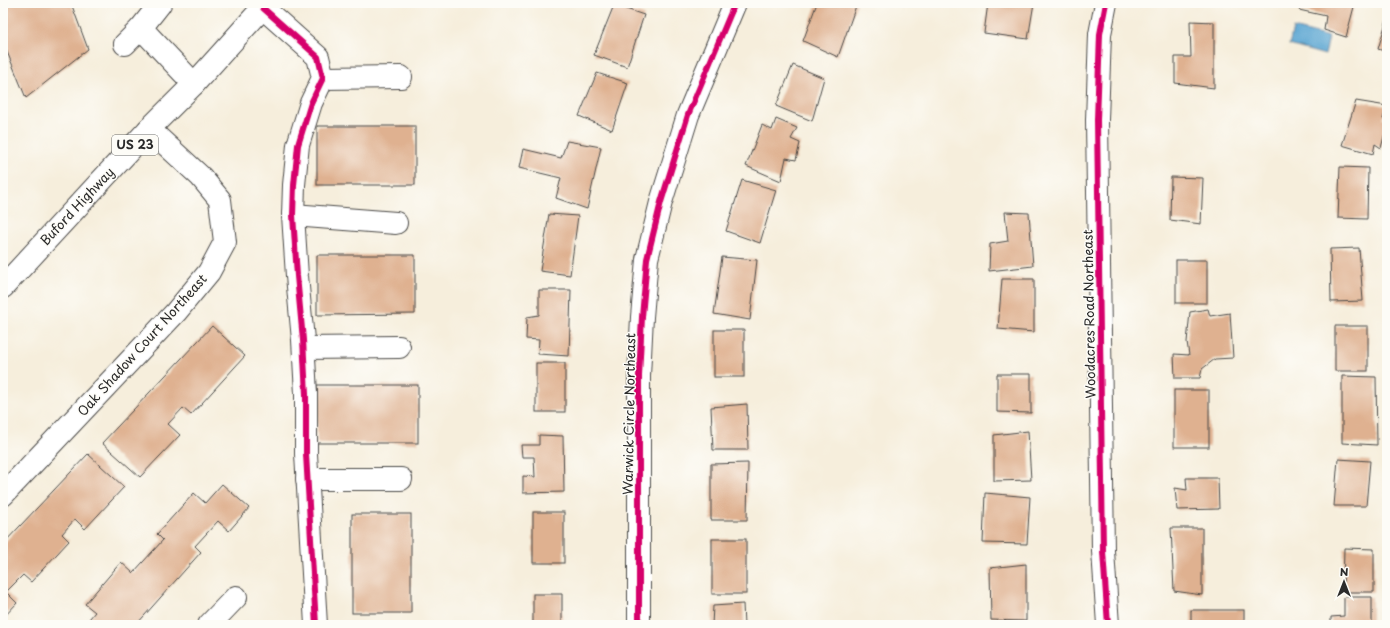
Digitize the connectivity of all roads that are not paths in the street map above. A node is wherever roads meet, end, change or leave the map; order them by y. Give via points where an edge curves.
1 (735, 3) edge
2 (1106, 3) edge
3 (160, 4) edge
4 (265, 5) edge
5 (141, 28) junction
6 (125, 44) dead end
7 (401, 77) dead end
8 (323, 78) junction
9 (194, 84) junction
10 (149, 129) junction
11 (293, 215) junction
12 (396, 223) dead end
13 (3, 287) edge
14 (399, 347) dead end
15 (304, 348) junction
16 (307, 479) junction
17 (401, 480) dead end
18 (3, 495) edge
19 (236, 597) dead end
20 (209, 625) edge
21 (316, 625) edge
22 (639, 625) edge
23 (1108, 625) edge

1 - 22 street, Warwick Circle Northeast via 688,115 661,202 647,259 639,376
2 - 23 street, Woodacres Road Northeast via 1100,34 1097,120 1103,551
3 - 5 street
4 - 8 street via 318,57
4 - 9 street, Buford Highway / US 23
5 - 6 street
5 - 9 street
7 - 8 street
8 - 11 street via 311,104 298,146
9 - 10 street, Buford Highway / US 23
10 - 13 street, Buford Highway / US 23
10 - 18 street, Oak Shadow Court Northeast via 201,177 220,200 225,242 209,272 176,312
11 - 12 street
11 - 15 street
14 - 15 street
15 - 16 street
16 - 17 street
16 - 21 street
19 - 20 street

